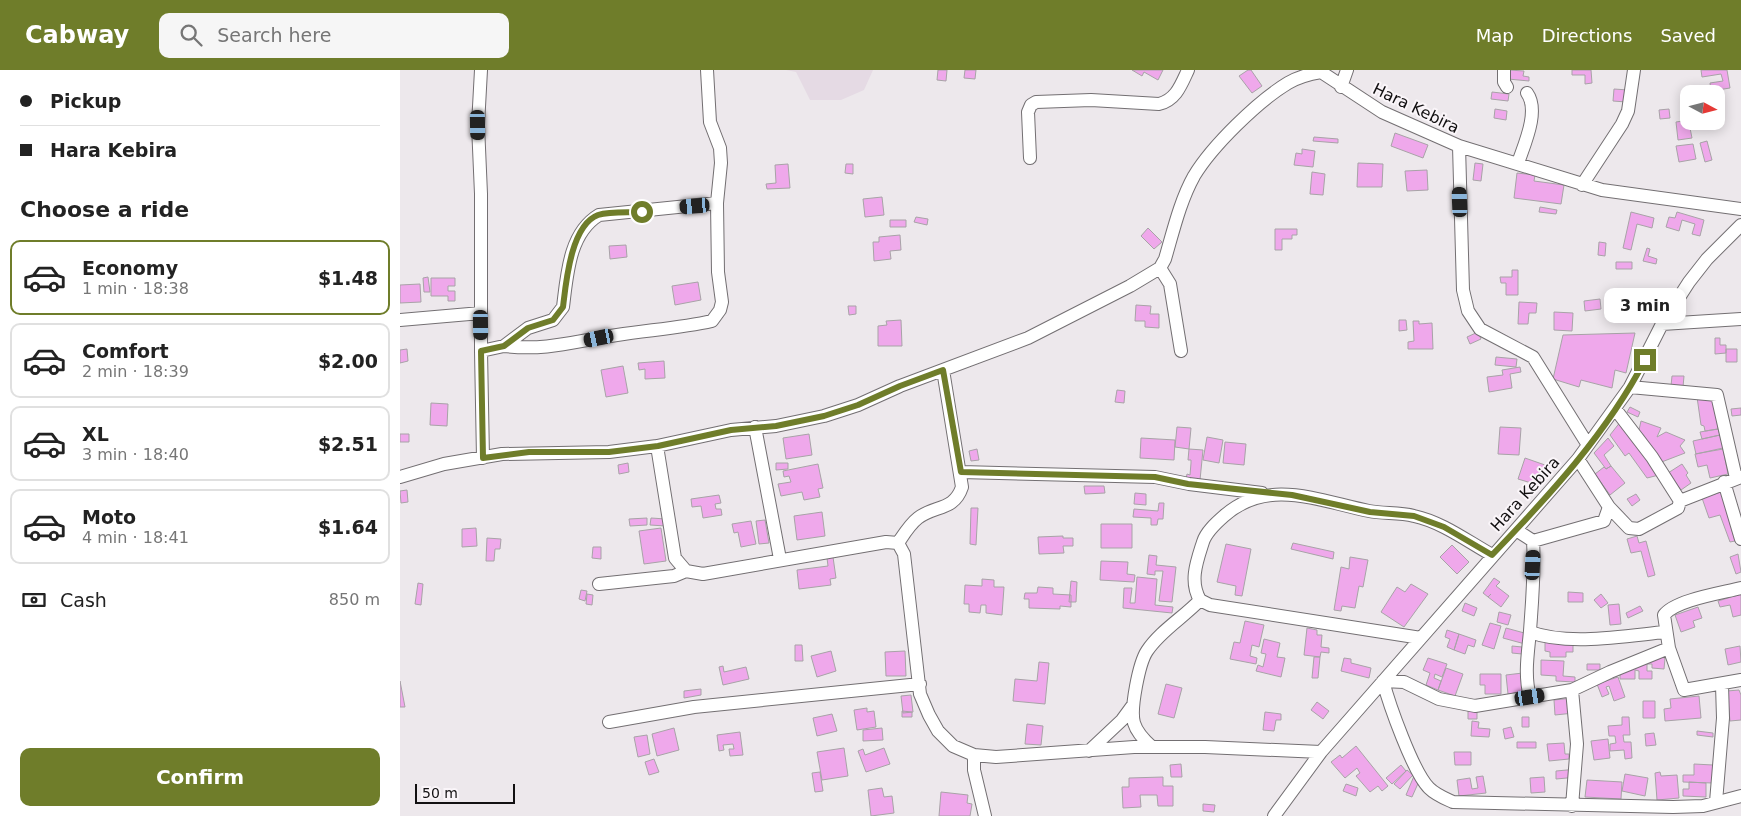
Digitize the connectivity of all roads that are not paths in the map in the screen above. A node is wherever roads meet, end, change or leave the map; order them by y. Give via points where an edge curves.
1 (481, 70) edge
2 (706, 70) edge
3 (1188, 70) edge
4 (1347, 70) edge
5 (1504, 70) edge
6 (1634, 70) edge
7 (1319, 71) edge
8 (1341, 87) junction
9 (1507, 87) dead end
10 (1527, 93) dead end
11 (1458, 146) junction
12 (1030, 158) dead end
13 (1518, 163) junction
14 (1582, 184) junction
15 (717, 203) junction
16 (1741, 210) edge
17 (1741, 225) edge
18 (1160, 268) junction
19 (481, 312) junction
20 (1741, 319) edge
21 (400, 320) edge
22 (1662, 324) junction
23 (504, 346) junction
24 (481, 351) junction
25 (1181, 351) dead end
26 (943, 370) junction
27 (1630, 388) junction
28 (1616, 410) junction
29 (755, 428) junction
30 (1588, 445) junction
31 (658, 446) junction
32 (483, 458) junction
33 (1578, 459) junction
34 (961, 472) junction
35 (400, 477) edge
36 (1734, 479) edge
37 (1269, 494) junction
38 (1680, 501) junction
39 (1609, 507) junction
40 (1516, 530) junction
41 (1741, 539) edge
42 (1533, 541) junction
43 (898, 543) junction
44 (1492, 555) junction
45 (780, 559) junction
46 (686, 571) junction
47 (599, 584) dead end
48 (1741, 588) edge
49 (1200, 600) junction
50 (1530, 632) junction
51 (1665, 632) junction
52 (1421, 638) junction
53 (1669, 648) junction
54 (1741, 680) edge
55 (1383, 681) junction
56 (920, 684) junction
57 (1722, 685) junction
58 (1572, 690) junction
59 (1530, 697) junction
60 (1133, 706) junction
61 (609, 722) dead end
62 (1152, 748) junction
63 (1089, 751) junction
64 (1321, 752) junction
65 (974, 755) junction
66 (1741, 796) edge
67 (1716, 802) junction
68 (1572, 806) junction
69 (1535, 810) edge
70 (985, 816) edge
71 (1274, 816) edge

1 - 19 street via 478,125
2 - 15 street via 710,122 720,148
3 - 12 street via 1174,96 1159,104 1091,100 1030,105
4 - 8 street
5 - 9 street
6 - 14 street via 1625,118
7 - 8 street, Hara Kebira
7 - 18 street via 1288,83 1233,130 1208,157 1194,176
8 - 11 street, Hara Kebira via 1382,112
10 - 13 street via 1532,107
11 - 13 street, Hara Kebira
11 - 30 street via 1463,290 1468,311 1480,329 1533,357
13 - 14 street, Hara Kebira
14 - 16 street, Hara Kebira via 1602,190
15 - 23 street via 599,215 587,222 574,248 559,315 528,328
15 - 23 street via 722,302 712,321 564,346 539,349
17 - 22 street, Hara Kebira via 1688,282
18 - 25 street via 1170,284
18 - 26 street via 1028,338
19 - 21 street
19 - 24 street
20 - 22 street
22 - 27 street, Hara Kebira
23 - 24 street
24 - 32 street
26 - 29 street via 824,416
26 - 34 street
27 - 28 street, Hara Kebira
27 - 36 street via 1717,395
28 - 30 street, Hara Kebira
28 - 38 street
29 - 31 street
29 - 45 street
30 - 33 street, Hara Kebira
31 - 32 street via 609,452 529,452
31 - 46 street via 675,558
32 - 35 street via 444,464
33 - 39 street
33 - 40 street, Hara Kebira
34 - 37 street via 1155,477
34 - 43 street via 959,497 920,516 910,524
36 - 38 street
36 - 41 street
37 - 44 street via 1322,500 1370,512 1414,516 1444,527
37 - 49 street via 1253,497 1230,510 1205,536 1194,572
38 - 39 street via 1678,508 1634,530 1623,525
39 - 42 street via 1604,521
40 - 42 street
40 - 44 street, Hara Kebira
42 - 50 street
43 - 45 street via 886,542 829,554
43 - 56 street via 904,554
44 - 52 street, Hara Kebira
45 - 46 street via 703,574
46 - 47 street via 674,576
48 - 51 street via 1670,609 1664,615
49 - 52 street via 1210,606
49 - 60 street via 1147,651
50 - 51 street via 1540,636 1581,638
50 - 59 street via 1527,686
51 - 53 street
52 - 55 street, Hara Kebira
53 - 57 street via 1684,690
53 - 58 street
54 - 57 street
55 - 59 street via 1404,682 1439,699 1475,706
55 - 64 street, Hara Kebira
55 - 69 street via 1419,774 1438,796 1453,802
56 - 61 street via 694,707
56 - 65 street via 920,694 938,731 953,746
57 - 67 street via 1723,718
58 - 59 street
58 - 68 street via 1577,744
60 - 62 street via 1136,730
60 - 63 street
62 - 63 street
62 - 64 street
63 - 65 street via 996,757
64 - 71 street, Hara Kebira
65 - 70 street via 974,770
66 - 67 street
67 - 68 street via 1673,808
68 - 69 street

